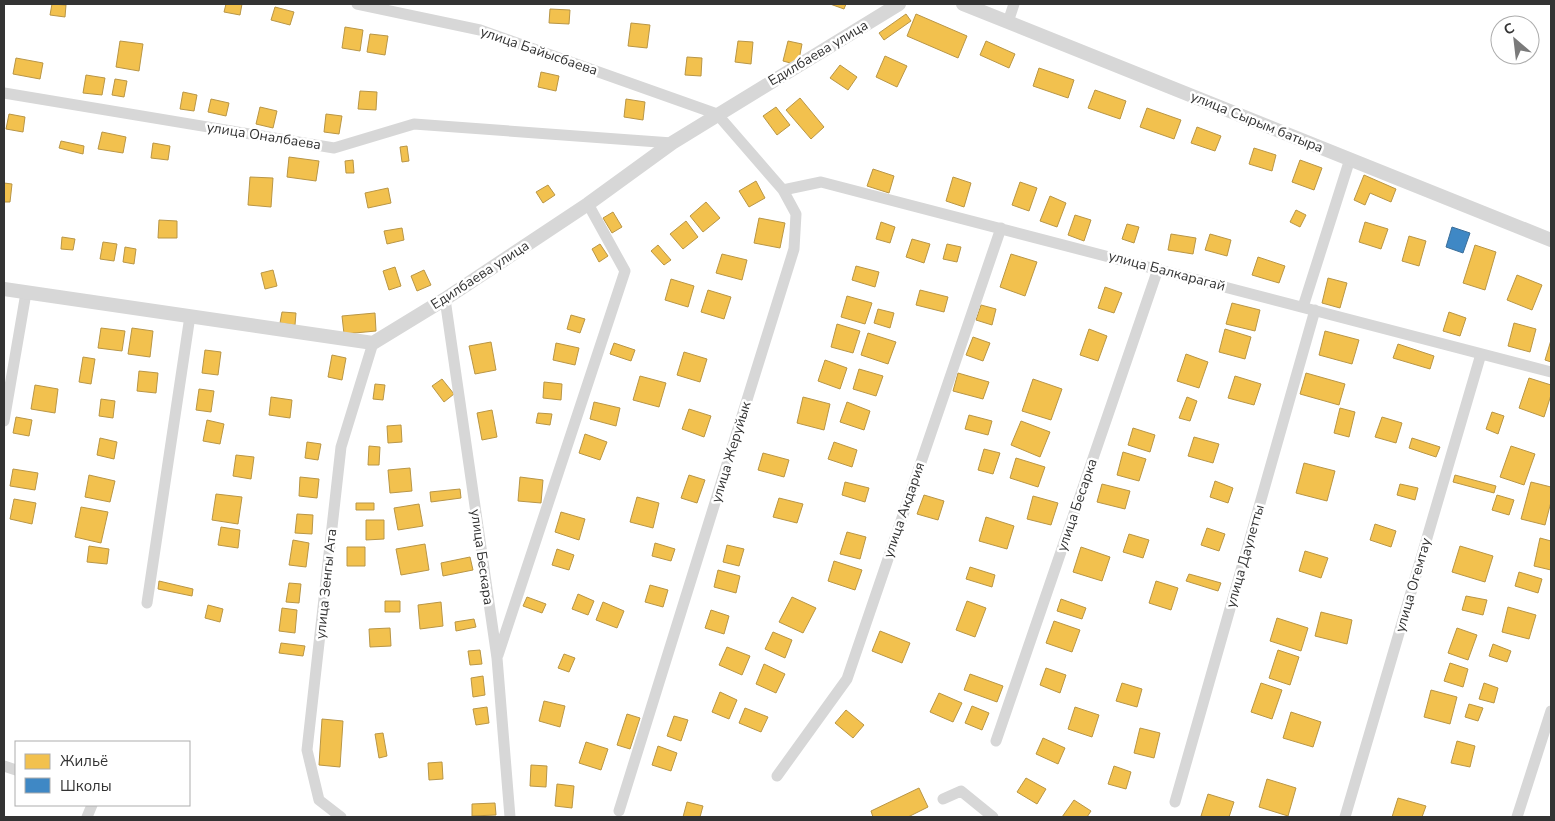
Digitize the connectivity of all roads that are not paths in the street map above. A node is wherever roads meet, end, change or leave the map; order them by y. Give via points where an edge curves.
1 (357, 4) edge
2 (899, 4) edge
3 (963, 4) edge
4 (1014, 4) edge
5 (1008, 22) junction
6 (4, 93) edge
7 (717, 114) junction
8 (672, 143) junction
9 (1350, 159) junction
10 (783, 190) junction
11 (588, 204) junction
12 (1001, 228) junction
13 (1551, 240) edge
14 (1158, 269) junction
15 (4, 289) edge
16 (26, 293) junction
17 (445, 299) junction
18 (1309, 309) junction
19 (190, 316) junction
20 (373, 343) junction
21 (1481, 354) junction
22 (1551, 372) edge
23 (4, 421) edge
24 (146, 603) dead end
25 (497, 658) junction
26 (1551, 711) edge
27 (996, 741) dead end
28 (777, 776) dead end
29 (944, 800) dead end
30 (1175, 802) dead end
31 (619, 811) dead end
32 (341, 817) edge
33 (510, 817) edge
34 (993, 817) edge
35 (1345, 817) edge
36 (1517, 817) edge

1 - 7 street, улица Байысбаева via 480,30
2 - 7 street, Едилбаева улица
3 - 5 street, улица Сырым батыра
4 - 5 street
5 - 9 street, улица Сырым батыра
6 - 8 street, улица Оналбаева via 334,148 414,124
7 - 8 street, Едилбаева улица
7 - 10 street, улица Жеруйык
8 - 11 street, Едилбаева улица
9 - 13 street, улица Сырым батыра
9 - 18 street, улица Даулетты
10 - 12 street, улица Балкарагай via 821,182
10 - 31 street, улица Жеруйык via 796,214 794,249
11 - 17 street, Едилбаева улица
11 - 25 street via 624,271
12 - 14 street, улица Балкарагай
12 - 28 street, улица Акдария via 846,679
14 - 18 street, улица Балкарагай
14 - 27 street, улица Бесарка
15 - 16 street
16 - 19 street
16 - 23 street
17 - 20 street, Едилбаева улица
17 - 25 street, улица Бескара
18 - 21 street, улица Балкарагай
18 - 30 street, улица Даулетты
19 - 20 street
19 - 24 street
20 - 32 street, улица Зенгы Ата via 341,448 307,750 319,800
21 - 22 street, улица Балкарагай
21 - 35 street, улица Огемтау
25 - 33 street, улица Бескара
26 - 36 street
29 - 34 street via 961,791

